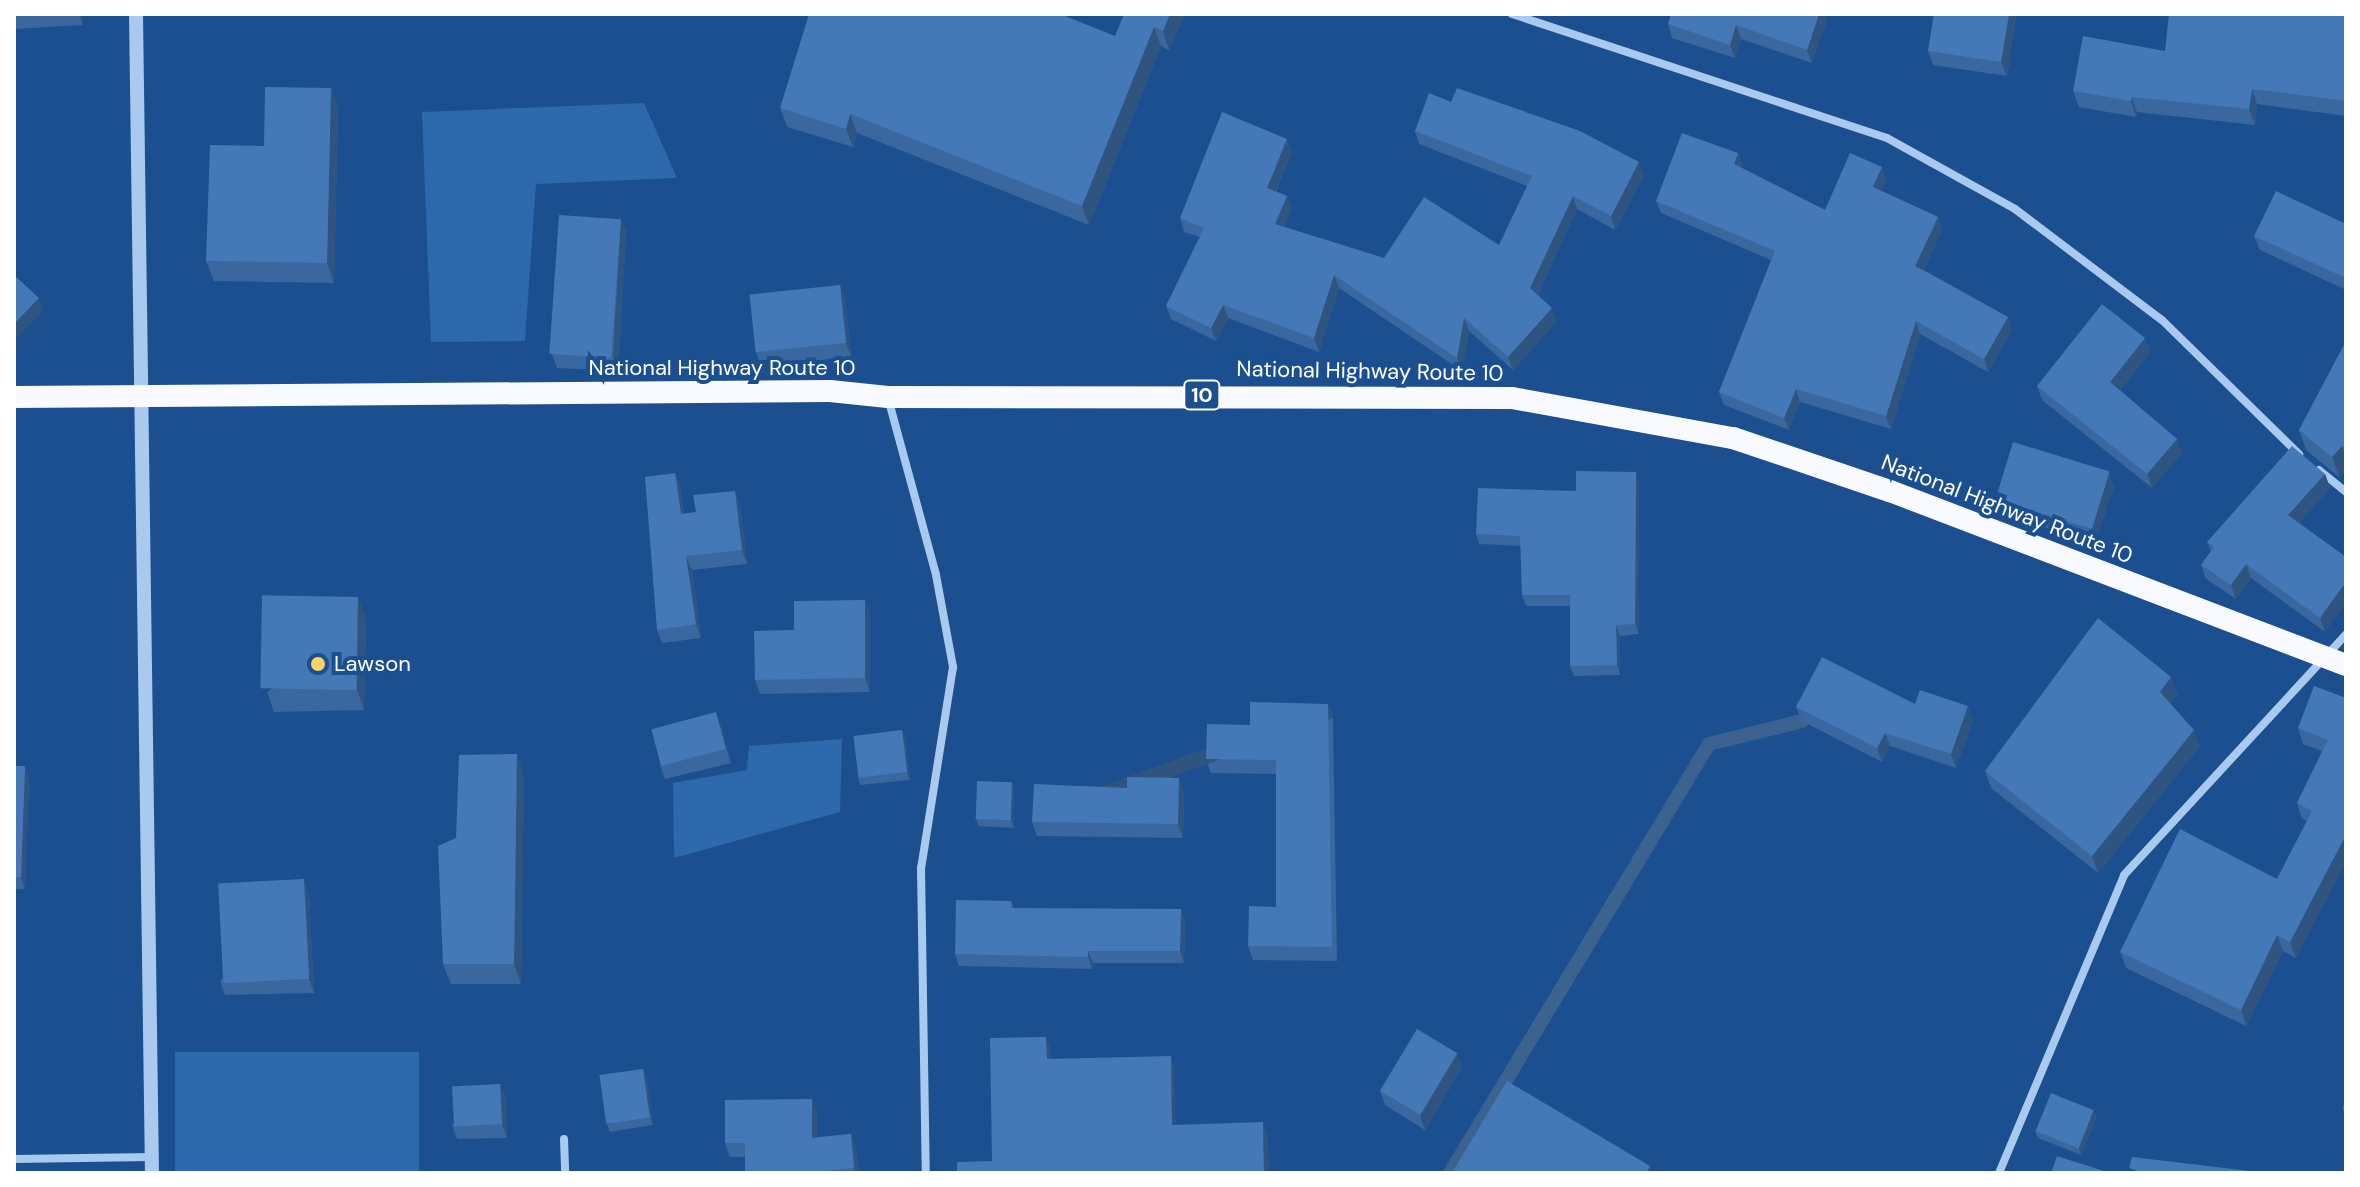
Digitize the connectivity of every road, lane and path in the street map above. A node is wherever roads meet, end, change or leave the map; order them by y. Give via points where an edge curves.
1 (136, 14) edge
2 (1512, 14) edge
3 (14, 397) edge
4 (888, 397) junction
5 (142, 398) junction
6 (2346, 492) edge
7 (2346, 634) edge
8 (2324, 658) junction
9 (2346, 665) edge
10 (564, 1139) dead end
11 (152, 1157) junction
12 (14, 1159) edge
13 (152, 1173) edge
14 (565, 1173) edge
15 (926, 1173) edge
16 (1999, 1173) edge

1 - 5 street
2 - 6 street via 1887,138 2015,209 2162,320
3 - 5 highway, National Highway Route 10 / 10
4 - 5 highway, National Highway Route 10 / 10 via 814,391
4 - 8 highway, National Highway Route 10 / 10 via 1512,398 1733,438 1890,491
4 - 15 street via 936,575 953,667 921,868
5 - 11 street
7 - 8 street
8 - 9 highway, National Highway Route 10 / 10
8 - 16 street via 2124,875
10 - 14 street
11 - 12 street
11 - 13 street

